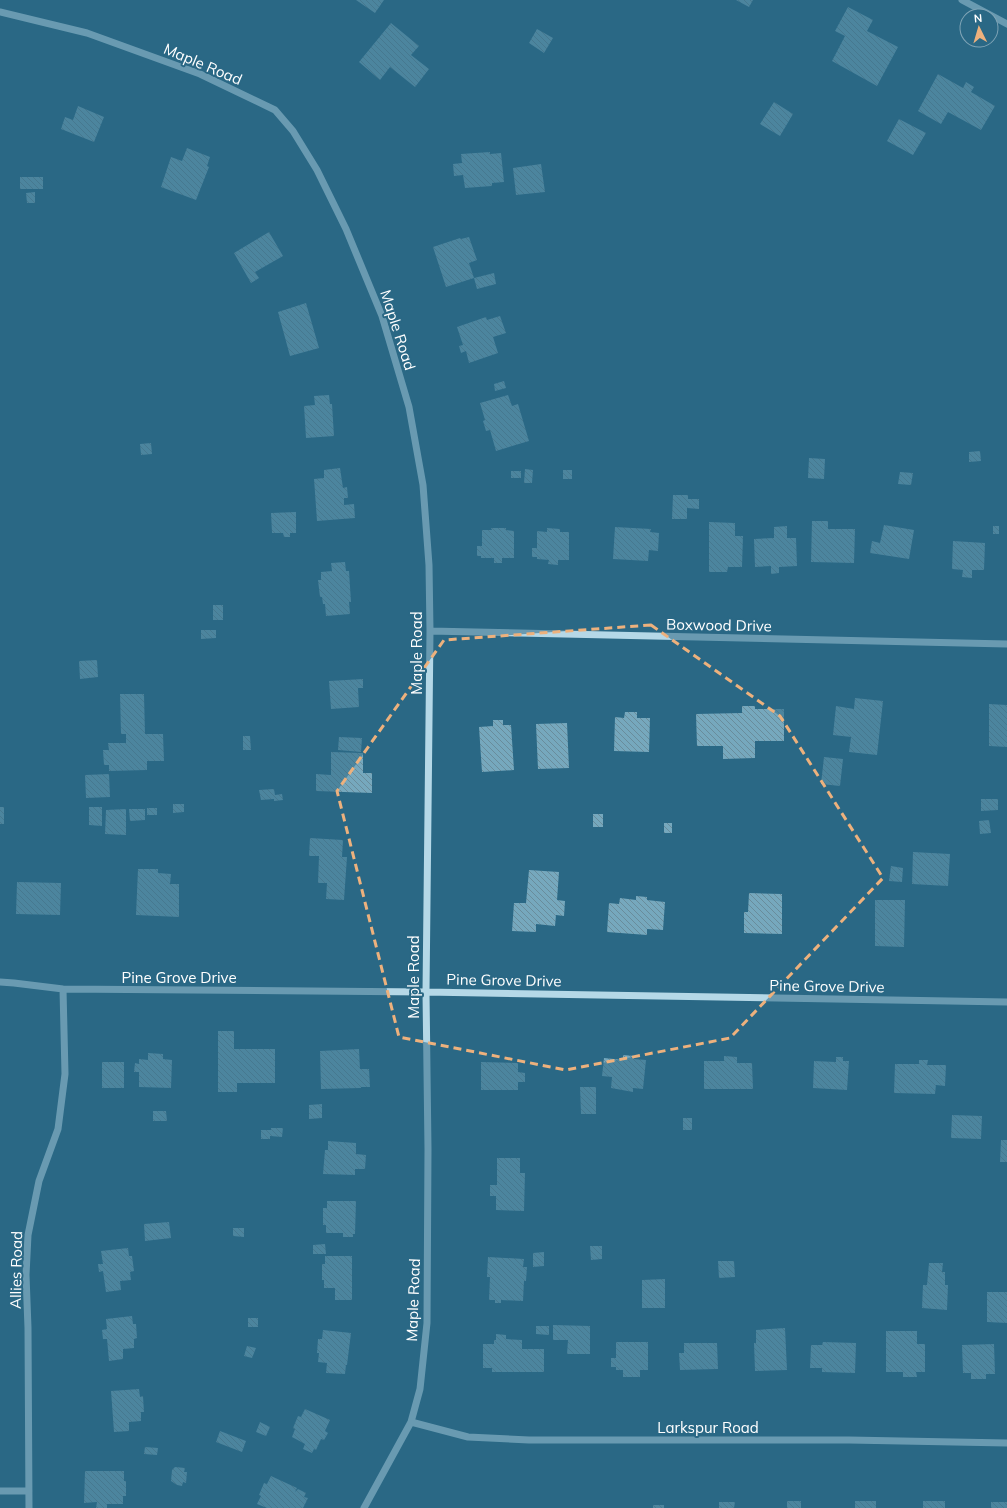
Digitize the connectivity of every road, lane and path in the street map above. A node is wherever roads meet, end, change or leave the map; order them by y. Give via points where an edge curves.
1 (962, 0) edge
2 (0, 12) edge
3 (1007, 24) edge
4 (430, 631) junction
5 (1007, 644) edge
6 (0, 982) edge
7 (63, 989) junction
8 (426, 992) junction
9 (1007, 1002) edge
10 (411, 1422) junction
11 (1007, 1443) edge
12 (0, 1491) edge
13 (29, 1491) junction
14 (29, 1508) edge
15 (364, 1508) edge

1 - 3 street
2 - 4 street, Maple Road via 87,33 200,74 275,110 293,131 317,170 349,236 382,316 409,407 423,485 429,565
4 - 5 street, Boxwood Drive
4 - 8 street, Maple Road
6 - 7 street, Pine Grove Drive
7 - 8 street, Pine Grove Drive
7 - 13 street, Allies Road via 65,1074 58,1129 40,1181 28,1235 26,1275
8 - 9 street, Pine Grove Drive
8 - 10 street, Maple Road via 427,1323 420,1389
10 - 11 street, Larkspur Road via 468,1437 529,1440 849,1440
10 - 15 street, Maple Road
12 - 13 street
13 - 14 street, Allies Road

